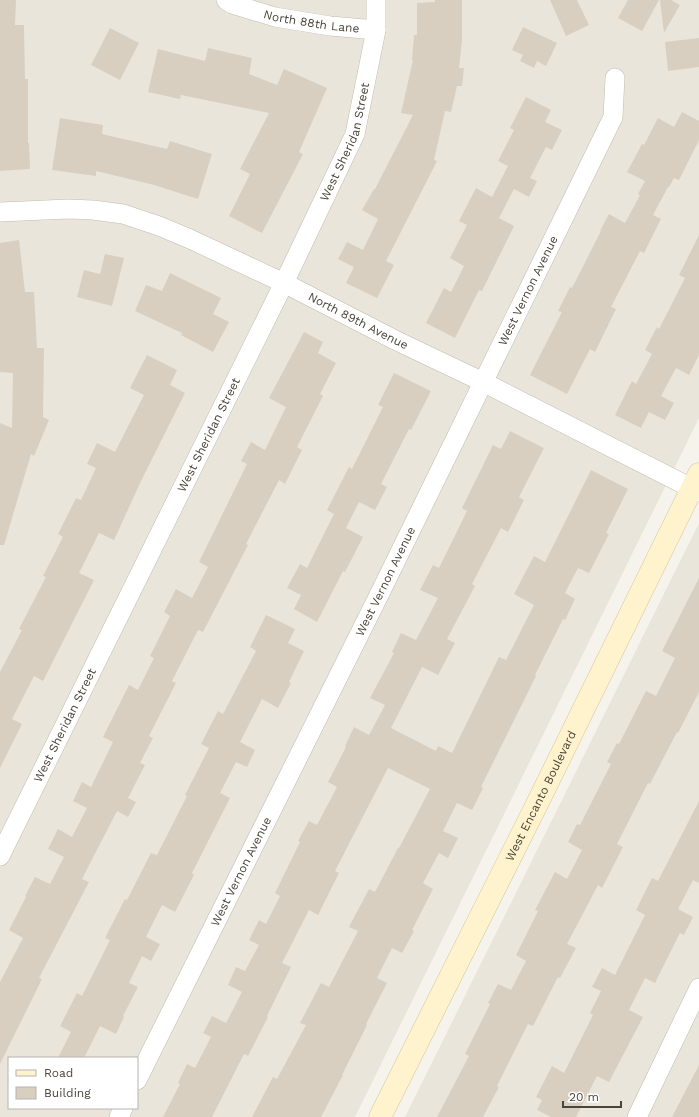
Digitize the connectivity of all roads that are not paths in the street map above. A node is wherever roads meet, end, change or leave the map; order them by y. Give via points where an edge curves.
1 (226, 0) edge
2 (376, 0) edge
3 (376, 30) junction
4 (615, 78) dead end
5 (0, 212) edge
6 (284, 283) junction
7 (483, 382) junction
8 (697, 485) edge
9 (0, 856) edge
10 (699, 988) edge
11 (138, 1078) edge
12 (380, 1117) edge
13 (637, 1117) edge

1 - 3 street, North 88th Lane via 274,18
2 - 3 street, West Sheridan Street
3 - 6 street, West Sheridan Street via 355,134
4 - 7 street, West Vernon Avenue via 613,117
5 - 6 street, North 89th Avenue via 68,209 123,214 190,238
6 - 7 street, North 89th Avenue
6 - 9 street, West Sheridan Street
7 - 8 street, North 89th Avenue
7 - 11 street, West Vernon Avenue
8 - 12 street, West Encanto Boulevard
10 - 13 street

